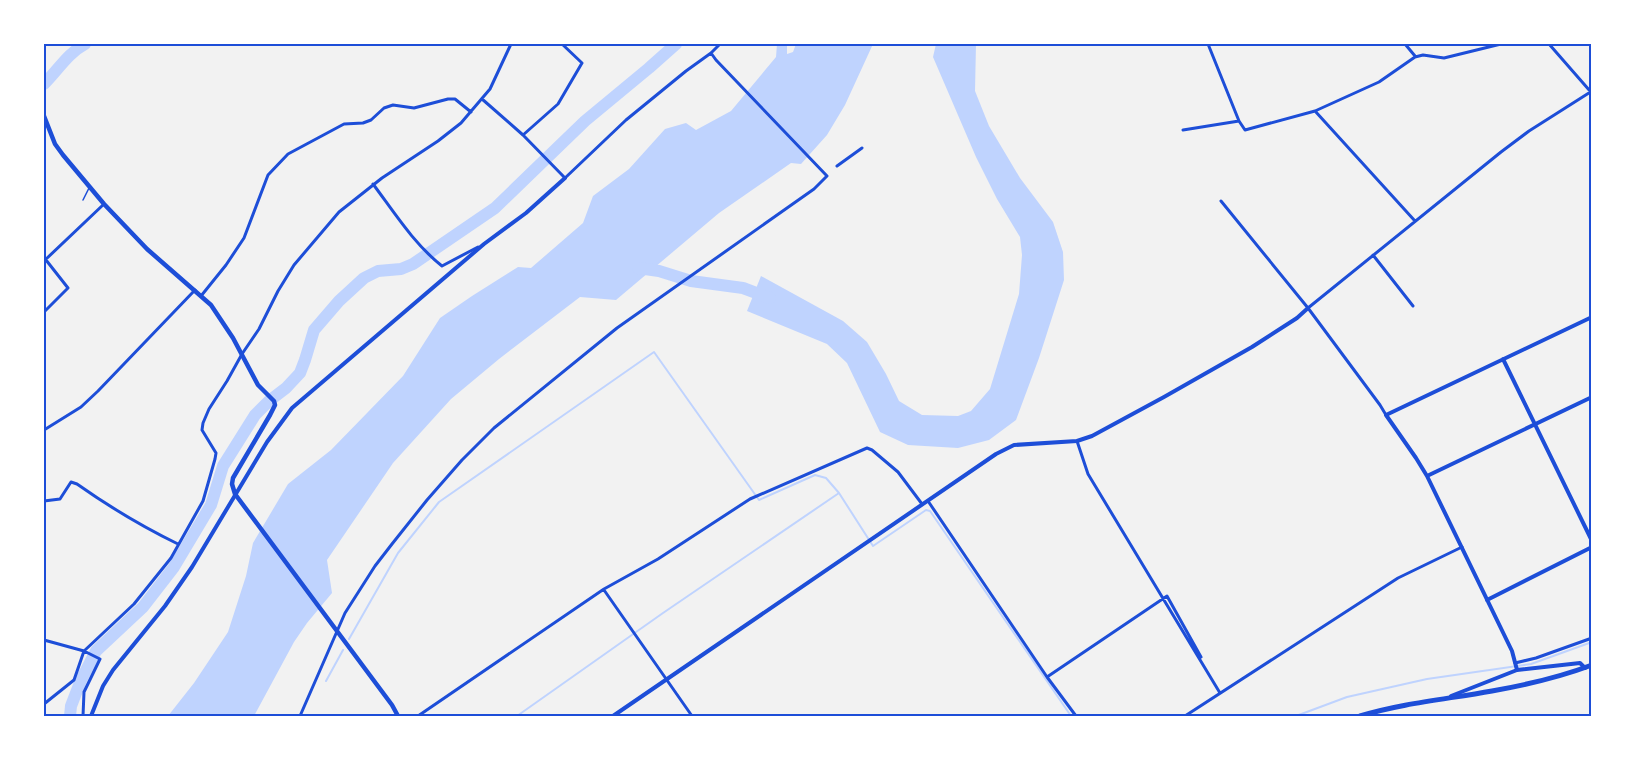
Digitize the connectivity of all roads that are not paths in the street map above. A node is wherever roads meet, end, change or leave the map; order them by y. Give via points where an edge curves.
1 (511, 44) edge
2 (562, 44) edge
3 (720, 44) edge
4 (1208, 44) edge
5 (1405, 44) edge
6 (1501, 44) edge
7 (1549, 44) edge
8 (711, 53) junction
9 (1415, 57) junction
10 (1591, 91) edge
11 (482, 99) junction
12 (1315, 111) junction
13 (471, 112) junction
14 (44, 116) edge
15 (1239, 121) junction
16 (1183, 130) dead end
17 (523, 135) junction
18 (862, 148) dead end
19 (837, 166) dead end
20 (566, 177) junction
21 (373, 184) junction
22 (90, 187) junction
23 (83, 200) dead end
24 (1221, 201) dead end
25 (104, 204) junction
26 (1415, 221) junction
27 (484, 244) junction
28 (1373, 255) junction
29 (45, 260) edge
30 (195, 290) junction
31 (201, 296) junction
32 (1413, 306) dead end
33 (1308, 308) junction
34 (44, 312) edge
35 (1592, 316) edge
36 (242, 354) junction
37 (1503, 359) junction
38 (1592, 397) edge
39 (1386, 415) junction
40 (1535, 425) junction
41 (44, 430) edge
42 (1077, 441) junction
43 (1427, 476) junction
44 (235, 494) junction
45 (44, 501) edge
46 (928, 501) junction
47 (922, 505) junction
48 (1592, 541) edge
49 (178, 544) junction
50 (1462, 547) junction
51 (1592, 547) edge
52 (604, 589) junction
53 (1163, 599) junction
54 (1487, 600) junction
55 (337, 632) junction
56 (1592, 638) edge
57 (44, 640) edge
58 (84, 651) junction
59 (1515, 663) junction
60 (1592, 665) edge
61 (1585, 668) junction
62 (1517, 670) junction
63 (1047, 677) junction
64 (667, 679) junction
65 (1220, 693) junction
66 (1445, 699) junction
67 (44, 704) edge
68 (83, 717) edge
69 (91, 717) edge
70 (300, 717) edge
71 (398, 717) edge
72 (418, 717) edge
73 (613, 717) edge
74 (692, 717) edge
75 (1076, 717) edge
76 (1185, 717) edge
77 (1360, 717) edge

1 - 11 street
2 - 17 street via 582,63 558,104
3 - 8 street
4 - 15 street
5 - 9 street
6 - 9 street via 1444,58
7 - 10 street
8 - 20 street via 626,120
8 - 55 street via 827,176 617,328 494,428 427,500 375,566
9 - 12 street via 1379,82
10 - 26 street via 1501,152
11 - 13 street
11 - 17 street
12 - 15 street via 1245,130
12 - 26 street
13 - 21 street via 438,141
13 - 31 street via 454,99 414,108 393,105 371,120 344,124 288,154 268,175 244,238
14 - 22 main road via 55,144
15 - 16 street
17 - 20 street
18 - 19 street
20 - 27 street
21 - 27 street via 418,243 442,266
21 - 36 street via 339,212 294,265
22 - 23 lane
22 - 25 main road
24 - 33 street
25 - 29 street
25 - 30 main road via 147,249
26 - 28 street
27 - 44 street via 292,408
28 - 32 street
28 - 33 street
29 - 34 street via 68,288
30 - 31 main road
30 - 41 street via 98,391
31 - 36 main road via 222,319
33 - 39 street
33 - 42 street via 1252,347
35 - 37 street
36 - 44 main road via 258,385 275,405 233,478
36 - 49 street via 203,423 202,430 216,453 215,459 203,501
37 - 39 street
37 - 40 street
38 - 40 street
39 - 43 street
40 - 43 street
40 - 48 street
42 - 46 street via 1014,445
42 - 53 street via 1088,474
43 - 50 street
44 - 55 main road
44 - 69 street via 165,606 113,670
45 - 49 street via 60,499 71,482 78,484 145,528
46 - 47 street
46 - 63 street
47 - 52 street via 898,472 867,448 750,499
47 - 64 street
49 - 58 street via 134,604
50 - 54 street
50 - 65 street via 1398,578
51 - 54 street
52 - 64 street
52 - 72 street
53 - 63 street
53 - 65 street via 1167,596
54 - 59 street
55 - 70 street
55 - 71 main road
56 - 59 street
57 - 58 street
58 - 67 street via 74,680
58 - 68 street via 100,659 84,692
59 - 62 street
60 - 61 main road
61 - 62 street via 1580,663
61 - 66 main road
62 - 66 street
63 - 75 street
64 - 73 street
64 - 74 street
65 - 76 street
66 - 77 main road

